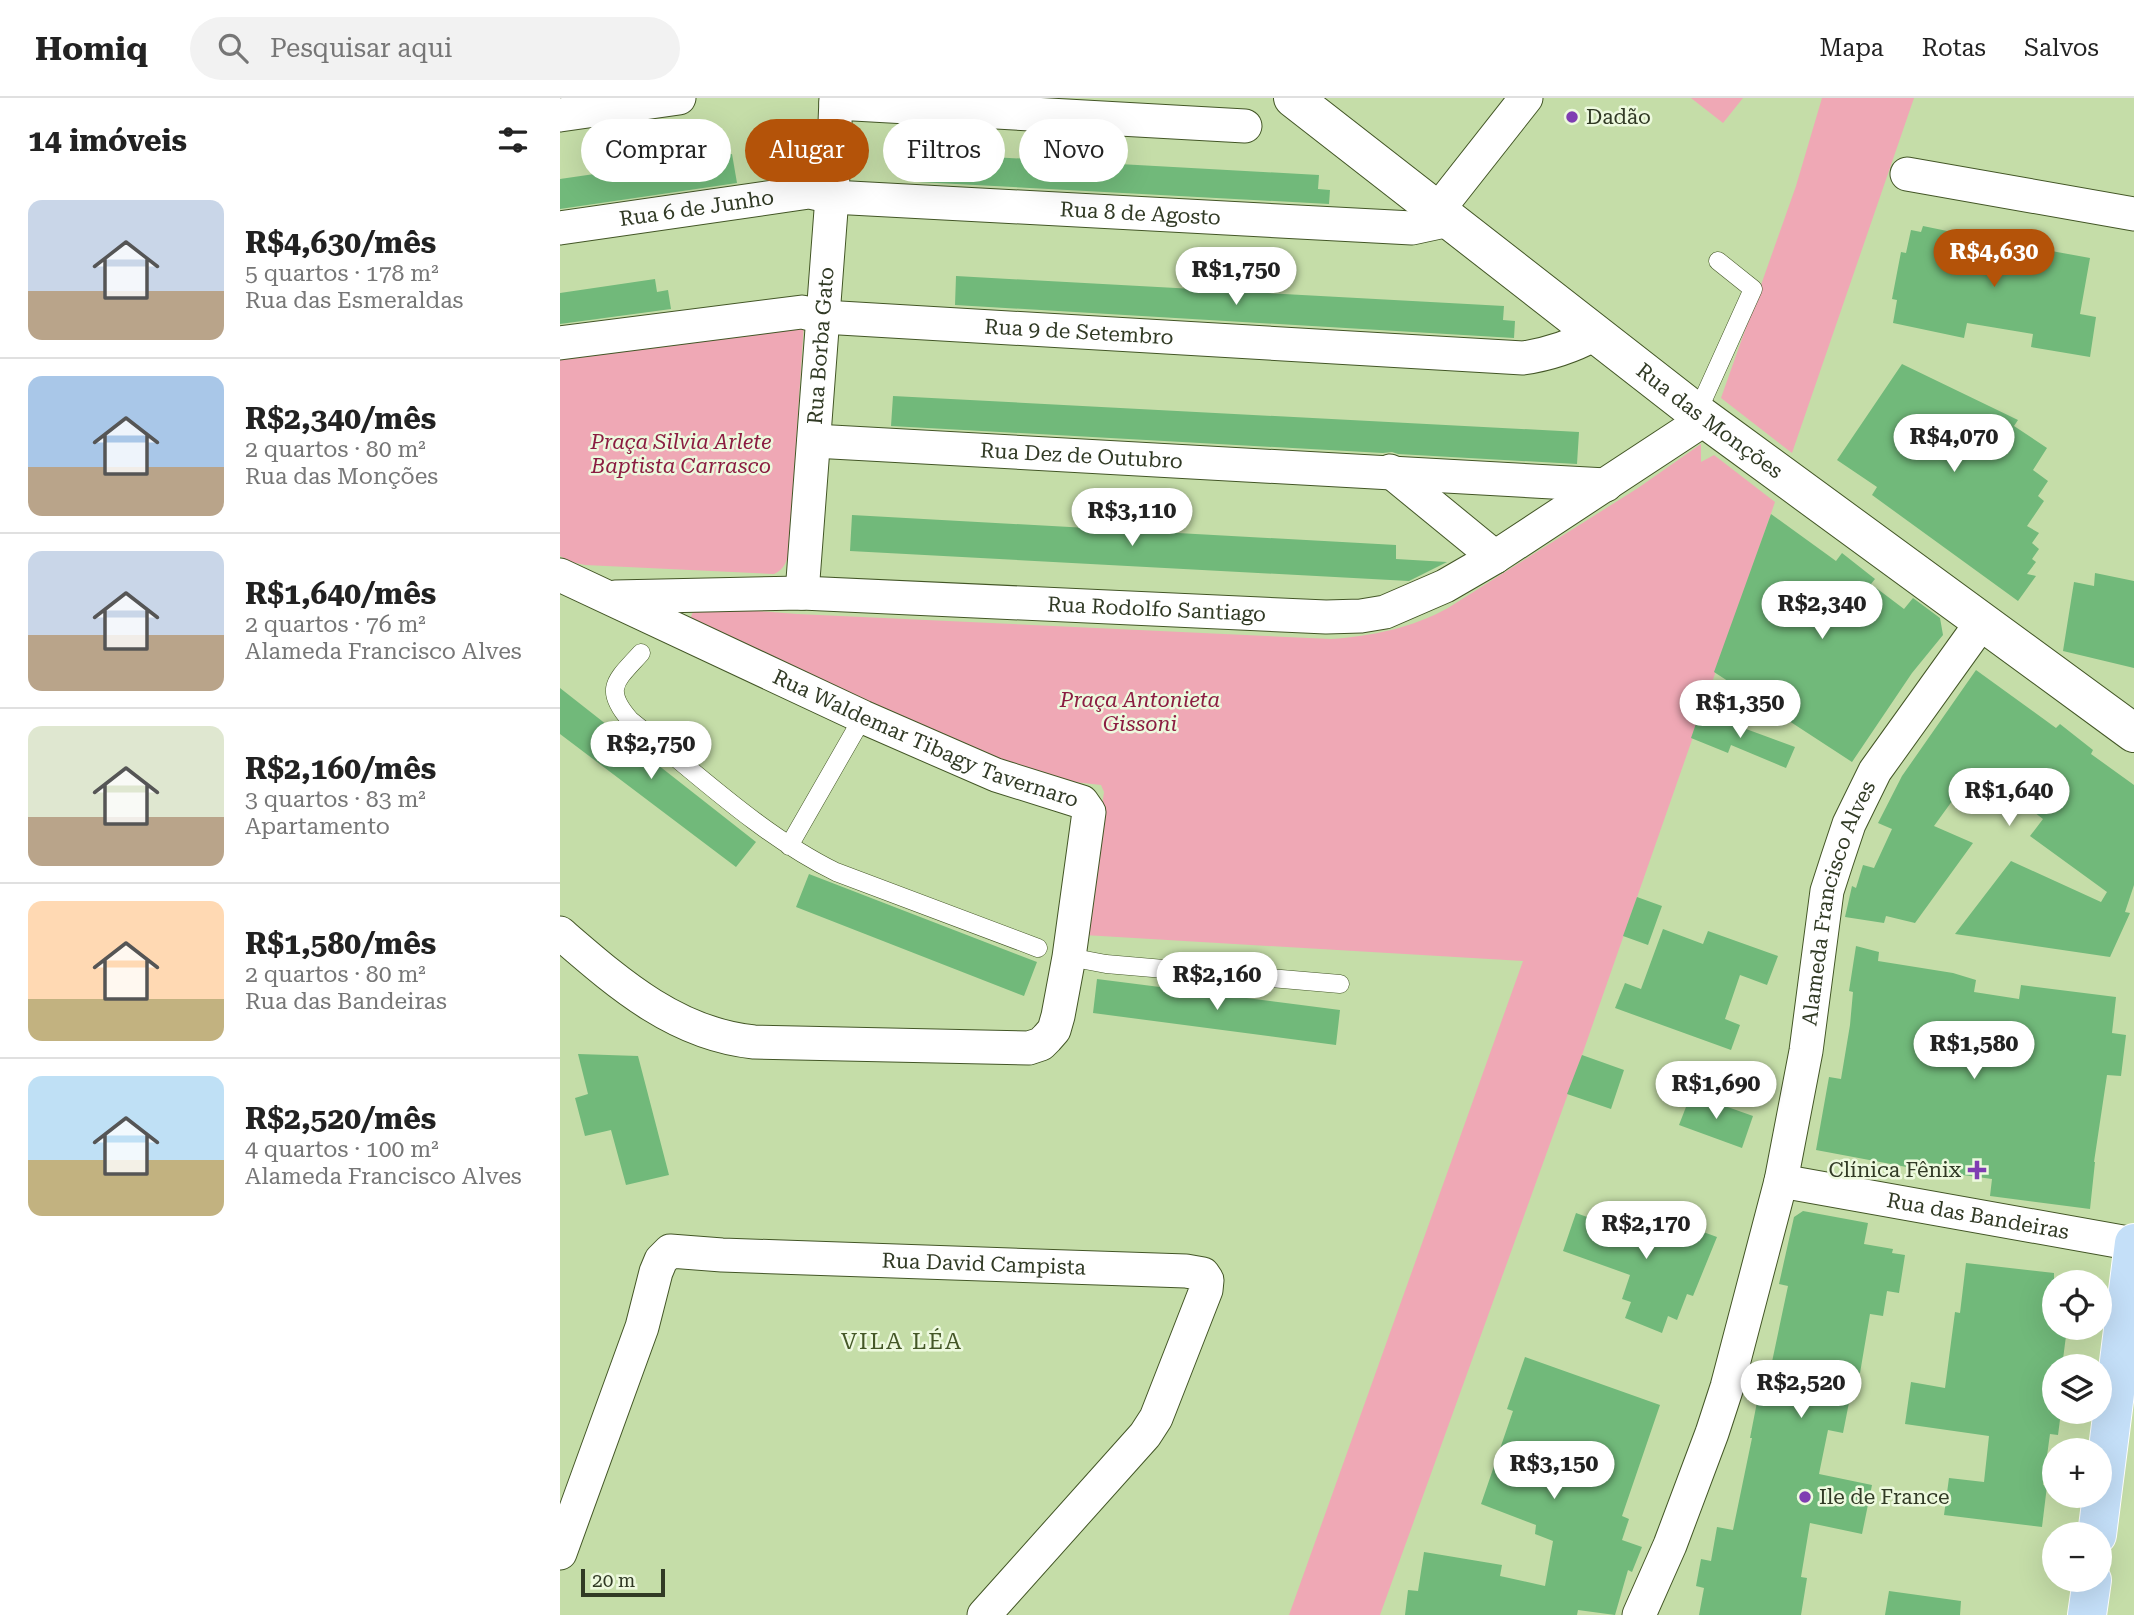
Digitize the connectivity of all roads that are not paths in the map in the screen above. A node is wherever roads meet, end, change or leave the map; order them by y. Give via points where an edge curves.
1 (679, 98) edge
2 (1293, 98) edge
3 (1526, 98) edge
4 (836, 101) edge
5 (560, 115) edge
6 (1245, 126) dead end
7 (1907, 174) dead end
8 (832, 197) junction
9 (2134, 214) edge
10 (1443, 215) junction
11 (560, 228) edge
12 (1718, 261) dead end
13 (823, 317) junction
14 (1595, 334) junction
15 (560, 343) edge
16 (1701, 416) junction
17 (814, 441) junction
18 (1390, 471) junction
19 (1606, 485) junction
20 (1495, 557) junction
21 (560, 575) edge
22 (802, 593) junction
23 (608, 597) junction
24 (1983, 622) junction
25 (641, 653) dead end
26 (863, 717) junction
27 (2134, 733) edge
28 (789, 846) junction
29 (560, 933) edge
30 (1053, 952) junction
31 (1340, 984) dead end
32 (1781, 1181) junction
33 (2134, 1244) edge
34 (2099, 1522) edge
35 (560, 1553) edge
36 (2090, 1592) edge
37 (984, 1615) edge
38 (1639, 1615) edge
39 (2087, 1615) edge

1 - 5 street
2 - 10 street, Rua das Monções
3 - 10 street
4 - 6 street
4 - 8 street, Rua Borba Gato
7 - 9 street
8 - 10 street, Rua 8 de Agosto via 1412,228
8 - 11 street, Rua 6 de Junho via 809,192
8 - 13 street, Rua Borba Gato
10 - 14 street, Rua das Monções
12 - 16 lane via 1753,289
13 - 14 street, Rua 9 de Setembro via 1523,358 1569,348
13 - 15 street, Rua 9 de Setembro via 802,312
13 - 17 street, Rua Borba Gato
14 - 16 street, Rua das Monções
16 - 19 street, Rua Rodolfo Santiago
16 - 24 street, Rua das Monções
17 - 18 street, Rua Dez de Outubro
17 - 22 street, Rua Borba Gato
18 - 19 street, Rua Dez de Outubro
18 - 20 street
19 - 20 street, Rua Rodolfo Santiago
20 - 22 street, Rua Rodolfo Santiago via 1410,603 1361,616
21 - 23 street, Rua Rodolfo Santiago
22 - 23 street, Rua Rodolfo Santiago
23 - 26 street, Rua Waldemar Tibagy Tavernaro
24 - 27 street, Rua das Monções
24 - 32 street, Alameda Francisco Alves via 1890,748 1849,824 1827,891 1806,1051
25 - 28 lane via 615,687 614,699 620,709
26 - 28 lane
26 - 30 street, Rua Waldemar Tibagy Tavernaro via 996,775 1087,806 1088,821
28 - 30 lane via 836,872
29 - 30 street, Rua Waldemar Tibagy Tavernaro via 615,981 679,1022 713,1035 754,1042 1029,1048 1041,1044 1054,1030
30 - 31 lane via 1106,964
32 - 33 street, Rua das Bandeiras
32 - 38 street, Alameda Francisco Alves via 1716,1422 1671,1545
33 - 34 main road
35 - 37 street, Rua David Campista via 642,1327 656,1272 670,1251 1203,1273 1206,1290 1156,1418
36 - 39 main road

